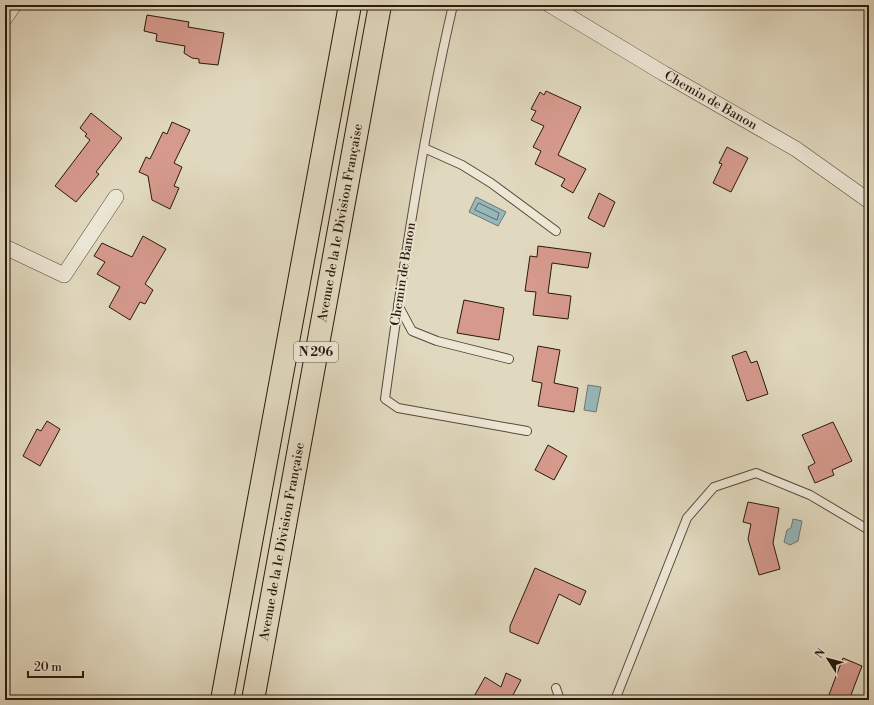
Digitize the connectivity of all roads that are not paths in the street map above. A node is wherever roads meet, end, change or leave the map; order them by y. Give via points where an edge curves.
1 (14, 5) edge
2 (350, 5) edge
3 (380, 5) edge
4 (453, 5) edge
5 (550, 5) edge
6 (5, 18) edge
7 (424, 148) junction
8 (116, 197) dead end
9 (869, 201) edge
10 (556, 231) dead end
11 (5, 247) edge
12 (398, 305) junction
13 (509, 359) dead end
14 (527, 431) dead end
15 (869, 530) edge
16 (556, 688) dead end
17 (222, 700) edge
18 (253, 700) edge
19 (560, 700) edge
20 (615, 700) edge

1 - 6 street
2 - 17 highway, N 296
3 - 18 highway, Avenue de la 1e Division Française / N 296
4 - 7 lane, Chemin de Banon
5 - 9 street, Chemin de Banon via 796,149
7 - 10 lane via 462,165 491,183
7 - 12 lane, Chemin de Banon
8 - 11 street via 64,275
12 - 13 lane via 412,331 437,341
12 - 14 lane, Chemin de Banon via 385,398 398,408
15 - 20 lane via 810,495 756,473 714,487 687,518
16 - 19 lane

